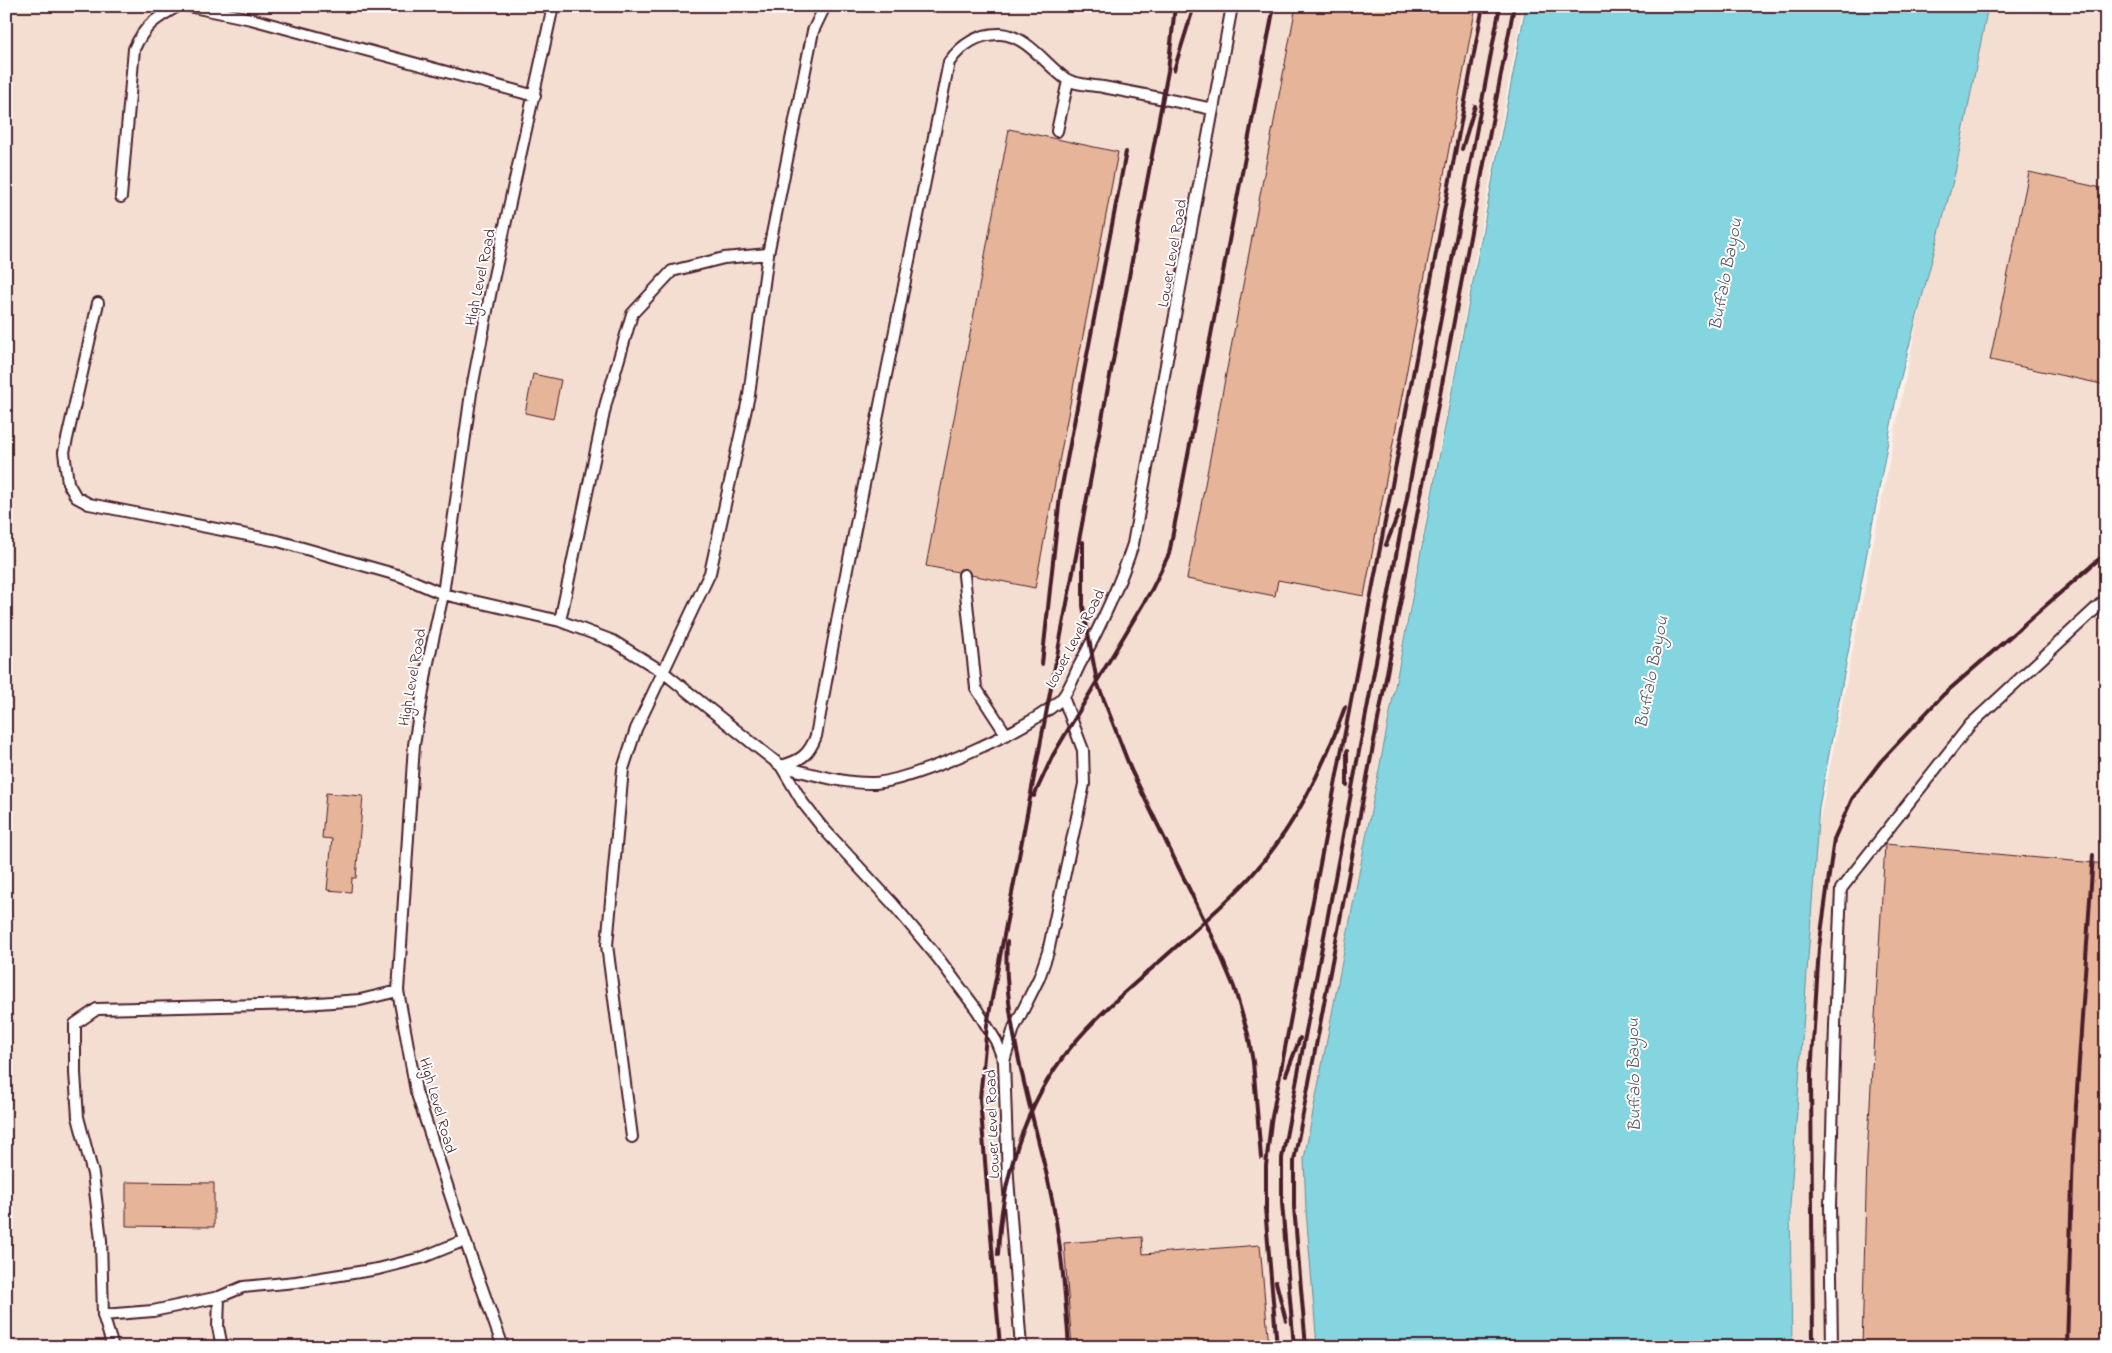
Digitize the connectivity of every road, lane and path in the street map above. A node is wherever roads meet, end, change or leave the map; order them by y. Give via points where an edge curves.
1 (178, 6) edge
2 (188, 6) edge
3 (553, 6) edge
4 (826, 6) edge
5 (1232, 6) edge
6 (1068, 81) junction
7 (534, 96) junction
8 (1212, 110) junction
9 (1057, 131) dead end
10 (121, 197) dead end
11 (768, 254) junction
12 (98, 303) dead end
13 (964, 575) dead end
14 (443, 594) junction
15 (2106, 600) edge
16 (560, 622) junction
17 (663, 672) junction
18 (1063, 697) junction
19 (1006, 734) junction
20 (781, 766) junction
21 (398, 990) junction
22 (1004, 1061) junction
23 (632, 1137) dead end
24 (465, 1240) junction
25 (219, 1297) junction
26 (103, 1315) junction
27 (113, 1347) edge
28 (222, 1347) edge
29 (504, 1347) edge
30 (1021, 1347) edge
31 (1832, 1347) edge

1 - 10 lane via 156,18 142,31 134,49
2 - 7 lane via 252,19
3 - 7 lane, High Level Road
4 - 11 lane via 813,30
5 - 8 lane, Lower Level Road
6 - 8 lane via 1166,98
6 - 9 lane
6 - 20 lane via 1028,46 1002,34 975,38 949,62 816,736 812,748 803,758
7 - 14 lane, High Level Road via 473,384
8 - 18 lane, Lower Level Road via 1132,544 1121,579
11 - 16 lane via 724,258 672,271 632,314 606,403
11 - 17 lane via 749,395 710,573
12 - 14 lane via 64,452 68,483 76,497 89,504 278,541 401,576
13 - 19 lane via 976,688
14 - 16 lane
14 - 21 lane, High Level Road via 426,668 414,745
15 - 31 lane via 1970,725 1841,888 1830,1205
16 - 17 lane via 613,641
17 - 20 lane
17 - 23 lane via 636,729 623,769 607,946
18 - 19 lane, Lower Level Road
18 - 22 lane via 1083,750 1084,784 1048,952 1014,1028
19 - 20 lane, Lower Level Road via 950,760 874,783 843,780
20 - 22 lane, Lower Level Road via 822,827 938,958 987,1025
21 - 24 lane, High Level Road via 416,1091
21 - 26 lane via 360,1000 304,1004 97,1009 75,1024 78,1117 93,1174 101,1240
22 - 30 lane, Lower Level Road via 1008,1178
24 - 25 lane via 422,1258 296,1282 243,1287
24 - 29 lane, High Level Road
25 - 26 lane via 153,1311
25 - 28 lane via 218,1327
26 - 27 lane

